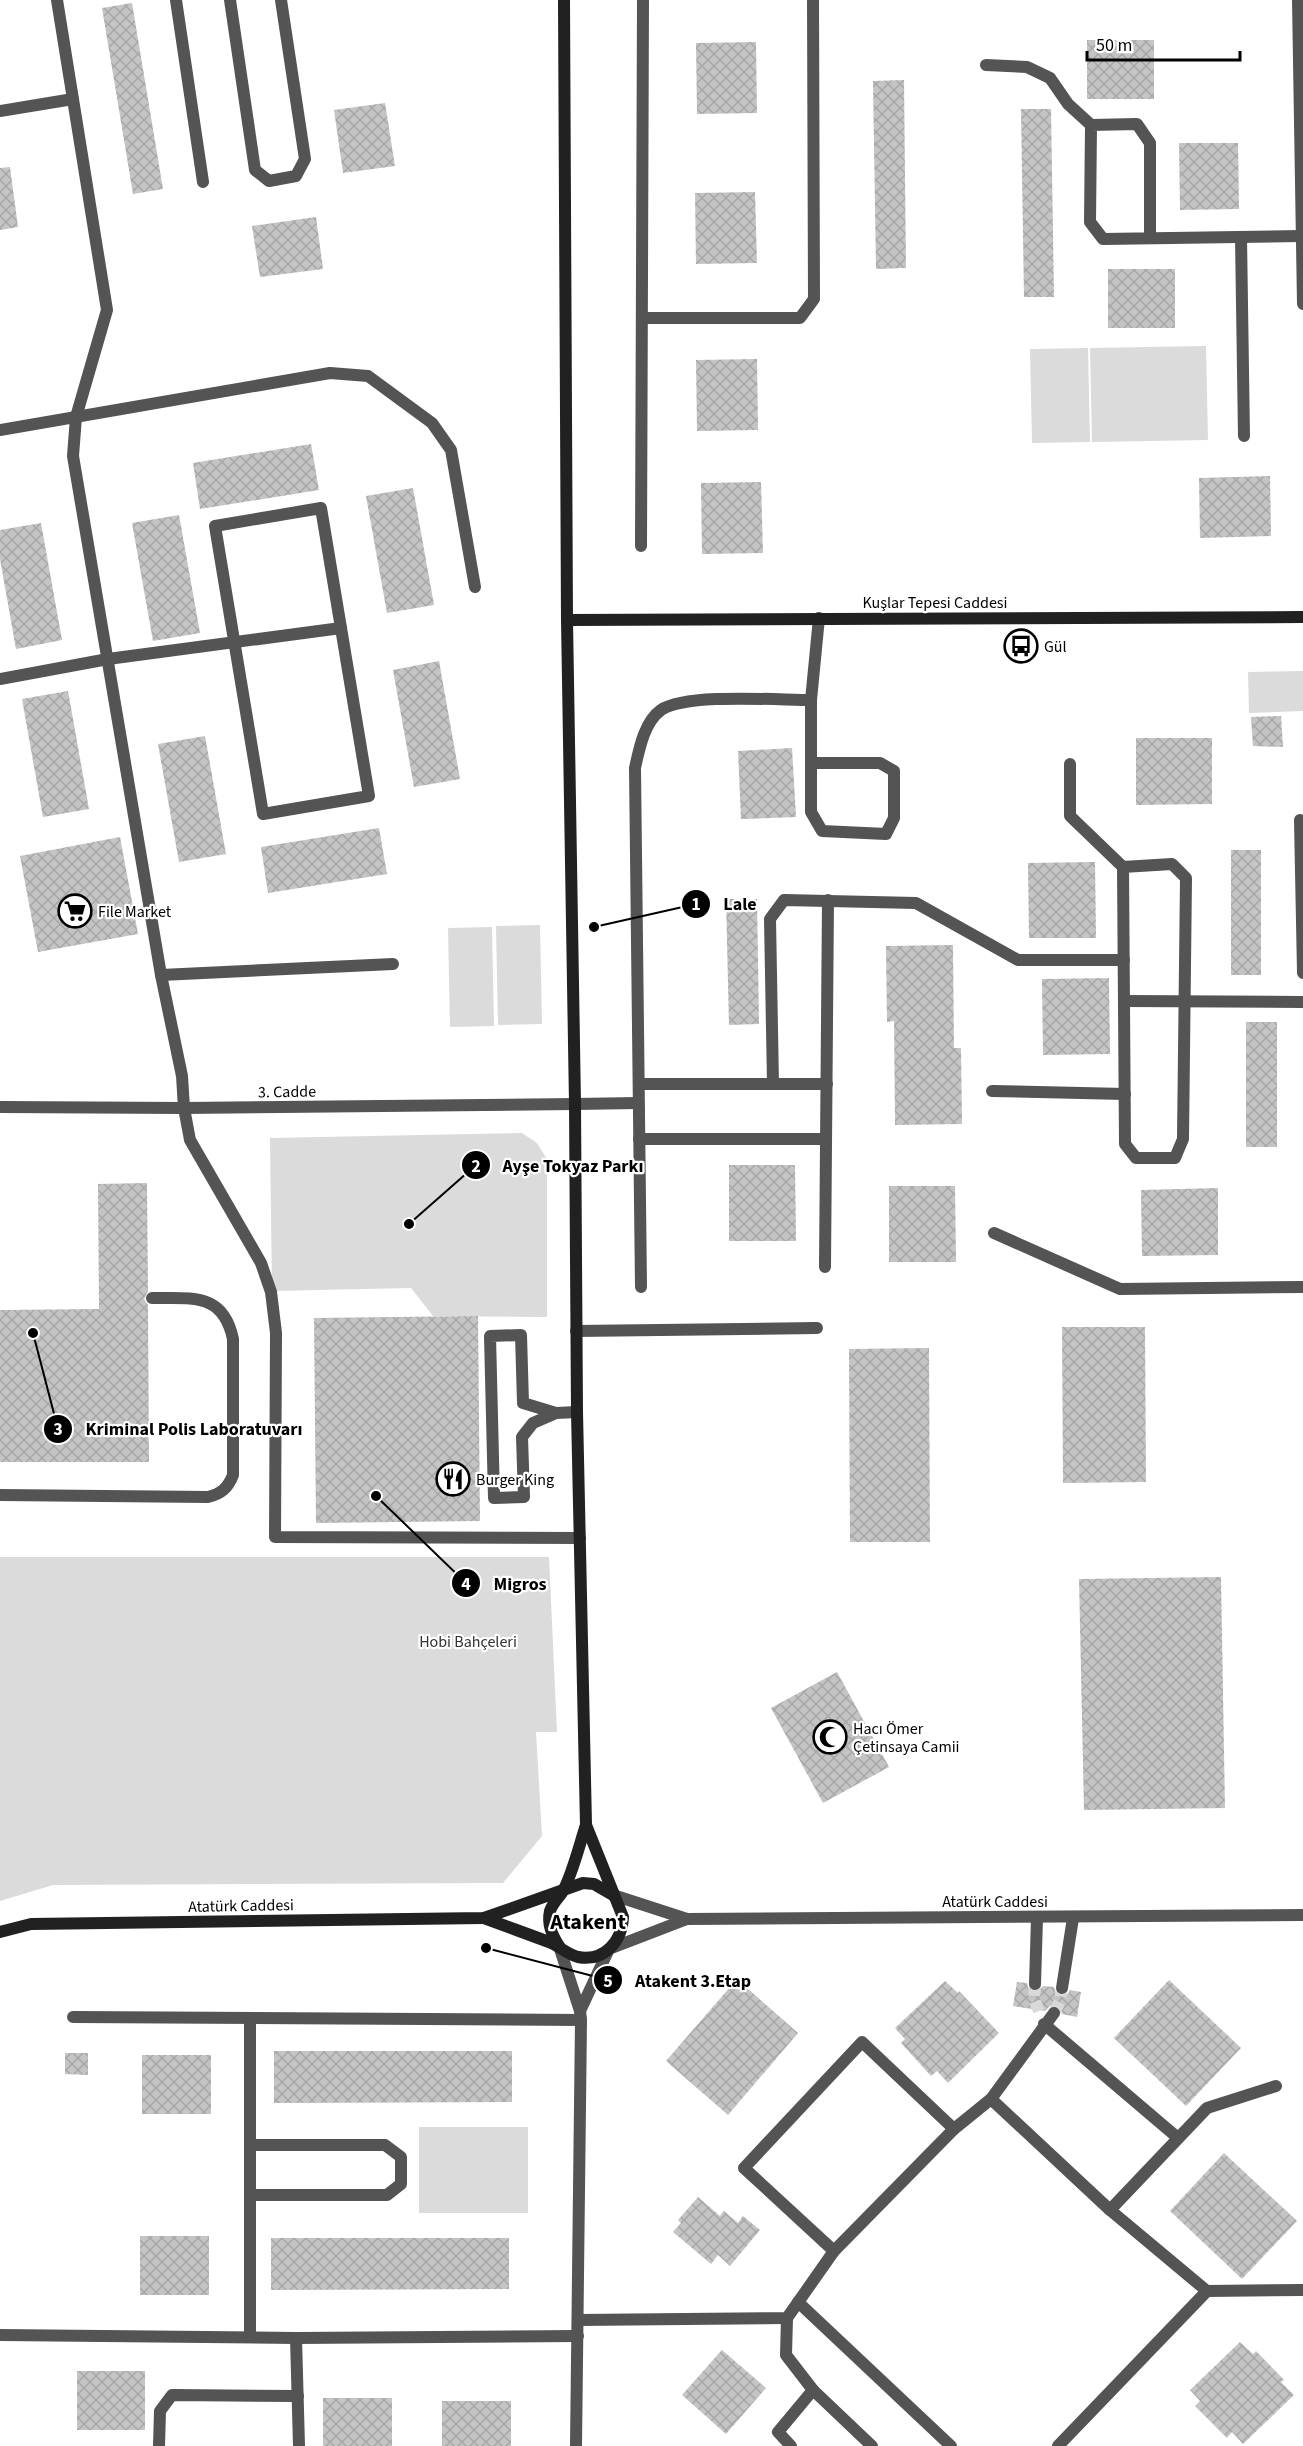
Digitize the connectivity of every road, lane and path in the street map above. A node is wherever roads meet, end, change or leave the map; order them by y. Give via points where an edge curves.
1 (57, 0) edge
2 (176, 0) edge
3 (230, 0) edge
4 (281, 0) edge
5 (564, 0) edge
6 (643, 0) edge
7 (813, 0) edge
8 (1298, 0) edge
9 (986, 65) dead end
10 (73, 99) junction
11 (0, 111) edge
12 (1091, 125) junction
13 (203, 182) dead end
14 (1301, 236) junction
15 (1241, 237) junction
16 (1150, 238) junction
17 (1303, 304) edge
18 (642, 318) junction
19 (76, 417) junction
20 (0, 430) edge
21 (1244, 436) dead end
22 (641, 546) dead end
23 (475, 587) dead end
24 (1303, 617) edge
25 (819, 618) junction
26 (567, 620) junction
27 (341, 628) junction
28 (234, 642) junction
29 (108, 659) junction
30 (0, 678) edge
31 (812, 700) junction
32 (812, 763) junction
33 (1070, 764) dead end
34 (1300, 820) dead end
35 (1123, 867) junction
36 (828, 900) junction
37 (1124, 960) junction
38 (393, 964) dead end
39 (1303, 973) edge
40 (161, 975) junction
41 (1124, 1001) junction
42 (1185, 1002) junction
43 (1303, 1002) edge
44 (639, 1084) junction
45 (773, 1084) junction
46 (827, 1084) junction
47 (992, 1091) dead end
48 (1125, 1095) junction
49 (638, 1103) junction
50 (575, 1104) junction
51 (0, 1107) edge
52 (184, 1108) junction
53 (639, 1138) junction
54 (826, 1138) junction
55 (994, 1233) dead end
56 (825, 1268) dead end
57 (641, 1287) dead end
58 (1303, 1287) edge
59 (152, 1298) dead end
60 (817, 1328) dead end
61 (576, 1331) junction
62 (577, 1412) junction
63 (556, 1413) junction
64 (0, 1495) edge
65 (580, 1538) junction
66 (586, 1825) junction
67 (563, 1891) junction
68 (613, 1895) junction
69 (1303, 1915) edge
70 (484, 1918) junction
71 (1037, 1918) junction
72 (1073, 1918) junction
73 (687, 1919) junction
74 (0, 1932) edge
75 (559, 1946) junction
76 (609, 1949) junction
77 (1035, 1984) tunnel mouth
78 (1062, 1988) tunnel mouth
79 (1039, 2010) tunnel mouth
80 (1054, 2013) tunnel mouth
81 (580, 2016) junction
82 (73, 2017) dead end
83 (250, 2019) junction
84 (1044, 2024) junction
85 (1276, 2086) dead end
86 (991, 2099) junction
87 (954, 2129) junction
88 (1178, 2138) junction
89 (250, 2145) junction
90 (250, 2195) junction
91 (1110, 2210) junction
92 (834, 2251) junction
93 (1303, 2290) edge
94 (1207, 2291) junction
95 (798, 2302) junction
96 (787, 2318) junction
97 (578, 2320) junction
98 (0, 2335) edge
99 (578, 2336) junction
100 (249, 2337) junction
101 (297, 2338) junction
102 (813, 2390) junction
103 (298, 2396) junction
104 (159, 2446) edge
105 (299, 2446) edge
106 (576, 2446) edge
107 (791, 2446) edge
108 (872, 2446) edge
109 (951, 2446) edge
110 (1058, 2446) edge

1 - 10 street
2 - 13 street
3 - 4 street via 255,170 269,181 297,176 305,159
5 - 26 street
6 - 18 street
7 - 18 street via 814,299 800,318
8 - 14 street
9 - 12 street via 1027,67 1050,78 1068,104
10 - 11 street
10 - 19 street via 106,310
12 - 16 street via 1137,124 1150,143
12 - 16 street via 1090,222 1103,239
14 - 15 street
14 - 17 street
15 - 16 street
15 - 21 street
18 - 22 street
19 - 20 street
19 - 23 street via 330,373 368,376 432,423 451,450
19 - 29 street via 73,456
24 - 25 street, Kuşlar Tepesi Caddesi
25 - 26 street, Kuşlar Tepesi Caddesi
25 - 31 street
26 - 50 street
27 - 28 street
27 - 28 street via 321,508 215,526
27 - 28 street via 369,796 263,814
28 - 29 street
29 - 30 street
29 - 40 street
31 - 32 street
31 - 44 street via 693,700 660,711 644,733 635,768
32 - 32 street via 880,763 894,771 894,818 886,834 822,831 812,812
33 - 35 street via 1070,816
34 - 39 street
35 - 37 street
35 - 42 street via 1172,864 1186,878
36 - 37 street via 916,903 1018,960
36 - 45 street via 784,900 770,919
36 - 46 street
37 - 41 street
38 - 40 street
40 - 52 street via 182,1076
41 - 42 street
41 - 48 street
42 - 43 street
42 - 48 street via 1183,1138 1175,1158 1136,1158 1125,1144
44 - 45 street
44 - 49 street
45 - 46 street
46 - 54 street
47 - 48 street
49 - 50 street, 3. Cadde
49 - 53 street
50 - 52 street, 3. Cadde
50 - 61 street
51 - 52 street, 3. Cadde
52 - 65 street via 190,1140 261,1263 271,1292 276,1333 275,1537
53 - 54 street
53 - 57 street
54 - 56 street
55 - 58 street via 1120,1290
59 - 64 street via 201,1299 220,1311 231,1329 233,1475 226,1488 208,1497
60 - 61 street
61 - 62 street
62 - 63 street
62 - 65 street
63 - 63 street via 523,1403 521,1335 490,1336 494,1498 524,1497 522,1437 533,1424
65 - 66 street
66 - 67 street
66 - 68 street
67 - 68 street via 583,1883 594,1884
67 - 70 street
67 - 75 street via 550,1911 549,1924
68 - 73 street
68 - 76 street via 623,1917 617,1941
69 - 72 street, Atatürk Caddesi
70 - 74 street, Atatürk Caddesi via 31,1924
70 - 75 street
71 - 72 street, Atatürk Caddesi
71 - 73 street, Atatürk Caddesi
71 - 77 street
72 - 78 street
73 - 76 street
75 - 76 street via 578,1957 599,1955
75 - 81 street
76 - 81 street
79 - 84 street
80 - 84 street
81 - 83 street
81 - 97 street
82 - 83 street
83 - 89 street
84 - 86 street
84 - 88 street
85 - 88 street via 1207,2108
86 - 87 street
86 - 91 street
87 - 92 street
87 - 92 street via 861,2042 744,2168
88 - 91 street
89 - 90 street
89 - 90 street via 385,2145 401,2157 401,2184 387,2195
90 - 100 street
91 - 94 street
92 - 95 street
93 - 94 street
94 - 110 street
95 - 96 street
95 - 109 street
96 - 97 street
96 - 102 street via 786,2355
97 - 99 street
98 - 100 street
99 - 101 street
99 - 106 street
100 - 101 street
101 - 103 street
102 - 107 street via 778,2432
102 - 108 street
103 - 104 street via 172,2396 160,2411
103 - 105 street

